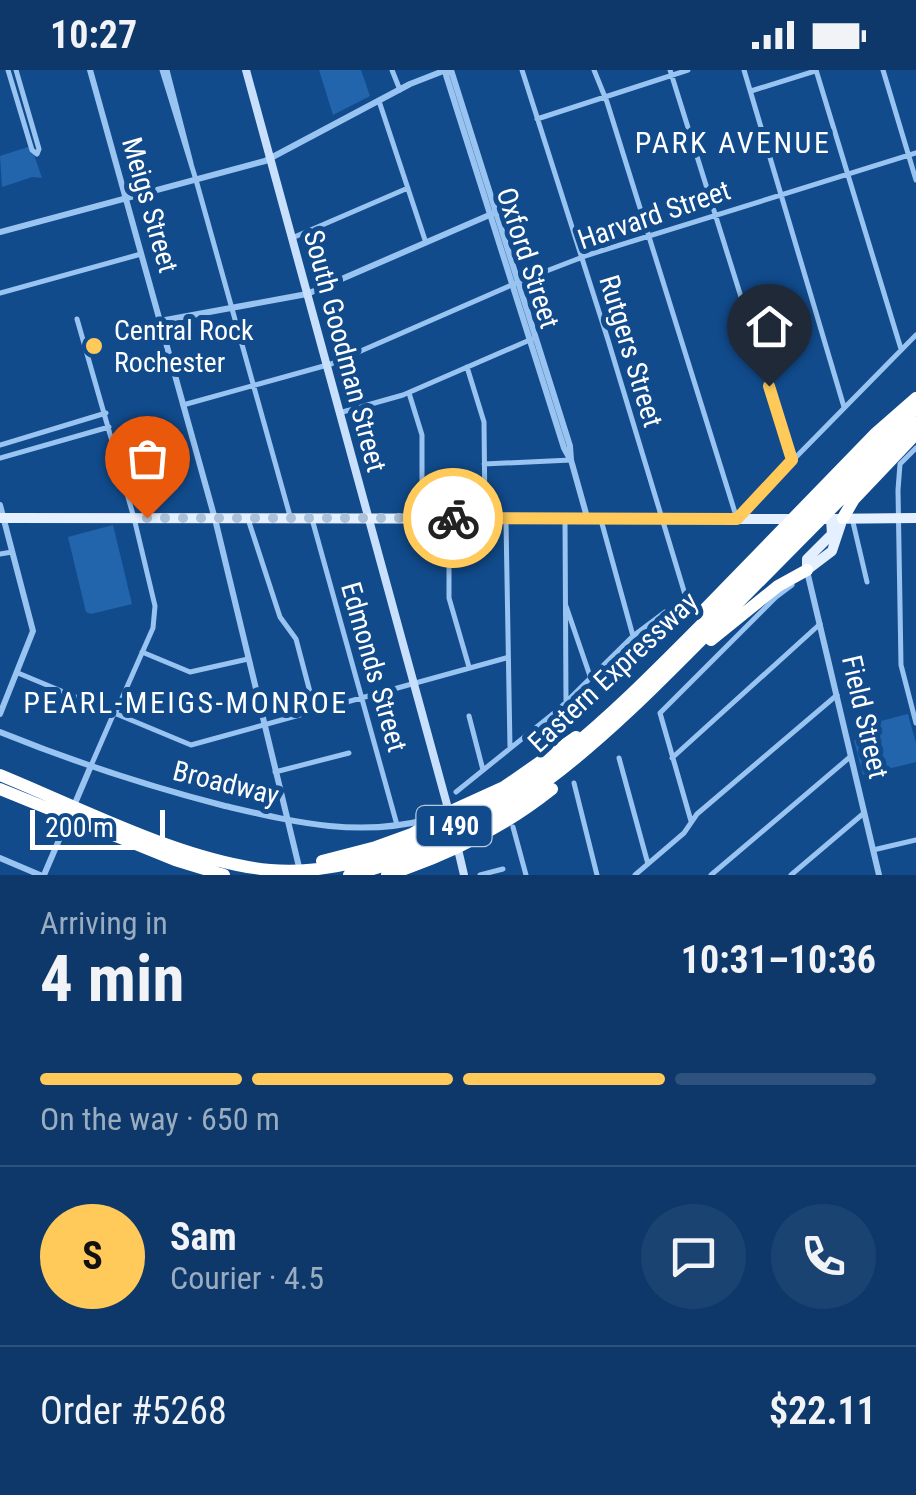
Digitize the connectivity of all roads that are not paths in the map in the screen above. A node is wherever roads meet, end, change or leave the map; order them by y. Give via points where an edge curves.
1 (8, 70) edge
2 (16, 70) edge
3 (90, 70) edge
4 (165, 70) edge
5 (246, 70) edge
6 (392, 70) edge
7 (449, 70) edge
8 (522, 70) edge
9 (594, 70) edge
10 (688, 70) edge
11 (744, 70) edge
12 (817, 70) edge
13 (883, 70) edge
14 (671, 73) edge
15 (400, 90) junction
16 (751, 90) junction
17 (605, 98) junction
18 (379, 102) junction
19 (537, 119) junction
20 (912, 155) edge
21 (270, 159) junction
22 (848, 174) junction
23 (196, 180) junction
24 (916, 180) edge
25 (408, 188) junction
26 (782, 195) junction
27 (125, 199) junction
28 (494, 213) junction
29 (716, 214) junction
30 (0, 232) edge
31 (649, 236) junction
32 (292, 238) junction
33 (426, 243) junction
34 (140, 254) junction
35 (582, 258) junction
36 (516, 283) junction
37 (0, 292) edge
38 (307, 294) junction
39 (232, 308) junction
40 (78, 319) dead end
41 (160, 322) junction
42 (916, 335) edge
43 (534, 338) junction
44 (901, 350) junction
45 (327, 365) junction
46 (468, 367) junction
47 (253, 386) junction
48 (409, 392) junction
49 (916, 398) edge
50 (184, 404) junction
51 (844, 407) junction
52 (916, 408) edge
53 (340, 413) junction
54 (106, 414) junction
55 (85, 420) junction
56 (916, 423) edge
57 (109, 427) junction
58 (37, 434) junction
59 (87, 434) junction
60 (916, 434) edge
61 (24, 438) junction
62 (1, 445) edge
63 (39, 447) junction
64 (916, 448) edge
65 (27, 450) junction
66 (3, 457) edge
67 (571, 460) junction
68 (792, 460) junction
69 (484, 464) junction
70 (152, 480) dead end
71 (125, 485) junction
72 (0, 505) edge
73 (2, 518) edge
74 (134, 518) junction
75 (422, 518) junction
76 (449, 518) junction
77 (506, 518) junction
78 (842, 518) junction
79 (900, 518) junction
80 (916, 518) edge
81 (248, 519) junction
82 (290, 519) junction
83 (312, 519) junction
84 (367, 519) junction
85 (485, 519) junction
86 (662, 519) junction
87 (737, 519) junction
88 (794, 519) junction
89 (215, 520) junction
90 (564, 520) junction
91 (588, 520) junction
92 (601, 520) junction
93 (12, 552) junction
94 (0, 554) edge
95 (808, 573) junction
96 (867, 582) dead end
97 (686, 601) dead end
98 (565, 604) junction
99 (665, 612) dead end
100 (820, 624) junction
101 (633, 636) junction
102 (142, 652) junction
103 (248, 658) junction
104 (506, 658) junction
105 (469, 668) junction
106 (18, 673) junction
107 (590, 678) junction
108 (654, 680) junction
109 (413, 684) junction
110 (837, 696) junction
111 (362, 698) junction
112 (626, 700) junction
113 (566, 702) junction
114 (316, 711) junction
115 (0, 714) edge
116 (115, 714) junction
117 (469, 716) dead end
118 (916, 722) edge
119 (617, 724) junction
120 (264, 726) junction
121 (0, 732) edge
122 (510, 748) junction
123 (349, 753) dead end
124 (851, 757) junction
125 (619, 758) dead end
126 (672, 758) junction
127 (90, 768) junction
128 (484, 770) junction
129 (276, 772) junction
130 (0, 774) edge
131 (574, 783) dead end
132 (0, 788) edge
133 (456, 792) dead end
134 (864, 813) junction
135 (450, 816) junction
136 (286, 820) junction
137 (691, 821) junction
138 (397, 826) junction
139 (513, 828) dead end
140 (916, 840) edge
141 (457, 846) junction
142 (873, 850) junction
143 (0, 858) edge
144 (646, 865) junction
145 (246, 866) junction
146 (503, 869) dead end
147 (878, 872) edge
148 (42, 875) edge
149 (224, 875) edge
150 (301, 875) edge
151 (349, 875) edge
152 (387, 875) edge
153 (464, 875) edge
154 (480, 875) edge
155 (526, 875) edge
156 (597, 875) edge
157 (635, 875) edge
158 (653, 875) edge
159 (712, 875) edge
160 (792, 875) edge
161 (869, 875) edge

1 - 2 street via 37,154
3 - 27 street, Meigs Street
4 - 23 street
5 - 21 main road, South Goodman Street
6 - 15 street
7 - 15 street
7 - 28 street, Oxford Street
8 - 19 street, Rutgers Street
9 - 17 street
10 - 14 street
11 - 16 street
12 - 16 street
12 - 22 street
13 - 20 street
14 - 17 street
14 - 29 street
15 - 18 street
16 - 26 street
17 - 19 street
17 - 31 street
18 - 21 street
18 - 25 street
19 - 35 street, Rutgers Street
20 - 22 street, Harvard Street
20 - 24 street
21 - 23 street
21 - 32 main road, South Goodman Street
22 - 26 street, Harvard Street
22 - 44 street
23 - 27 street
23 - 39 street
25 - 32 street
25 - 33 street
26 - 29 street, Harvard Street
26 - 51 street
27 - 30 street
27 - 34 street, Meigs Street
28 - 33 street
28 - 36 street, Oxford Street
29 - 31 street, Harvard Street
29 - 68 street
31 - 35 street, Harvard Street
31 - 87 street
32 - 38 main road, South Goodman Street
33 - 38 street
34 - 37 street
34 - 41 street, Meigs Street
35 - 36 street, Harvard Street
35 - 86 street, Rutgers Street
36 - 43 street, Oxford Street
36 - 45 street, Harvard Street
38 - 39 street
38 - 45 main road, South Goodman Street
39 - 41 street
39 - 47 street
40 - 54 street
41 - 50 street, Meigs Street
42 - 44 street
43 - 46 street
43 - 67 street, Oxford Street
44 - 51 street
45 - 47 street, Harvard Street
45 - 53 main road, South Goodman Street
46 - 48 street
46 - 69 street via 484,422
47 - 50 street, Harvard Street
47 - 82 street
48 - 53 street
48 - 75 street via 422,435
49 - 88 highway
50 - 89 street, Meigs Street
51 - 68 street
52 - 108 highway, Eastern Expressway / I 490
53 - 84 main road, South Goodman Street
54 - 55 street
54 - 57 street
55 - 58 street
55 - 59 street
56 - 108 highway, Eastern Expressway / I 490
57 - 59 street
57 - 71 street
58 - 61 street
58 - 63 street
59 - 63 street
60 - 78 highway
61 - 62 street
61 - 65 street
62 - 66 street
63 - 65 street
64 - 79 street via 900,466
65 - 66 street
67 - 69 street
67 - 91 street, Oxford Street
68 - 87 street
69 - 85 street
70 - 71 street
71 - 74 street
72 - 73 street
73 - 74 main road
73 - 93 street
74 - 89 main road
74 - 102 street via 156,618
75 - 76 main road
75 - 84 main road
76 - 85 main road
76 - 105 street via 449,598
77 - 85 main road
77 - 90 main road
77 - 104 street
78 - 79 main road
78 - 88 main road
78 - 95 main road via 832,551
78 - 96 street
79 - 80 main road
79 - 118 street via 901,665
81 - 82 main road
81 - 89 main road
81 - 114 street
82 - 83 main road
83 - 84 main road
83 - 111 street, Edmonds Street
84 - 109 main road, South Goodman Street
86 - 87 main road
86 - 92 main road
86 - 97 street, Rutgers Street
87 - 88 main road
88 - 108 highway via 712,601
89 - 103 street, Meigs Street
90 - 91 main road
90 - 98 street
91 - 92 main road
92 - 101 street
93 - 94 street
93 - 106 street via 33,631
95 - 100 street, Field Street
95 - 108 highway via 778,586
95 - 126 street via 660,713
98 - 107 street
98 - 113 street
99 - 101 street
100 - 110 street, Field Street
100 - 126 street
101 - 107 street
102 - 103 street via 190,672
102 - 116 street
103 - 120 street, Meigs Street
104 - 105 street
104 - 122 street
105 - 109 street
106 - 115 street
106 - 116 street
107 - 113 street
108 - 112 highway, Eastern Expressway / I 490
108 - 119 highway, Eastern Expressway / I 490
109 - 111 street
109 - 135 main road, South Goodman Street
110 - 124 street, Field Street
110 - 137 street
111 - 114 street
111 - 138 street, Edmonds Street
112 - 135 highway via 508,784
112 - 145 highway, Eastern Expressway / I 490 via 539,776 432,836 338,866
113 - 122 street
114 - 120 street
116 - 120 street via 188,744
116 - 127 street
117 - 128 street
119 - 141 highway via 546,794
119 - 151 highway, Eastern Expressway / I 490 via 500,814 418,854
120 - 129 street, Meigs Street
121 - 127 street, Broadway
122 - 128 street
123 - 129 street
124 - 134 street, Field Street
124 - 159 street
125 - 144 street
126 - 137 street
127 - 136 street, Broadway
127 - 148 street
128 - 133 street
129 - 136 street, Meigs Street
130 - 145 highway, Eastern Expressway / I 490 via 184,850
131 - 156 street
132 - 149 highway
134 - 142 street, Field Street
134 - 160 street
135 - 138 street, Broadway
135 - 141 main road, South Goodman Street
135 - 145 highway via 367,850 300,864
136 - 138 street, Broadway via 356,830
136 - 150 street, Meigs Street
137 - 144 street
139 - 155 street
140 - 142 street
141 - 152 highway
141 - 153 main road, South Goodman Street
142 - 147 street, Field Street
143 - 148 street
144 - 157 street
144 - 158 street
146 - 154 street
147 - 161 street

